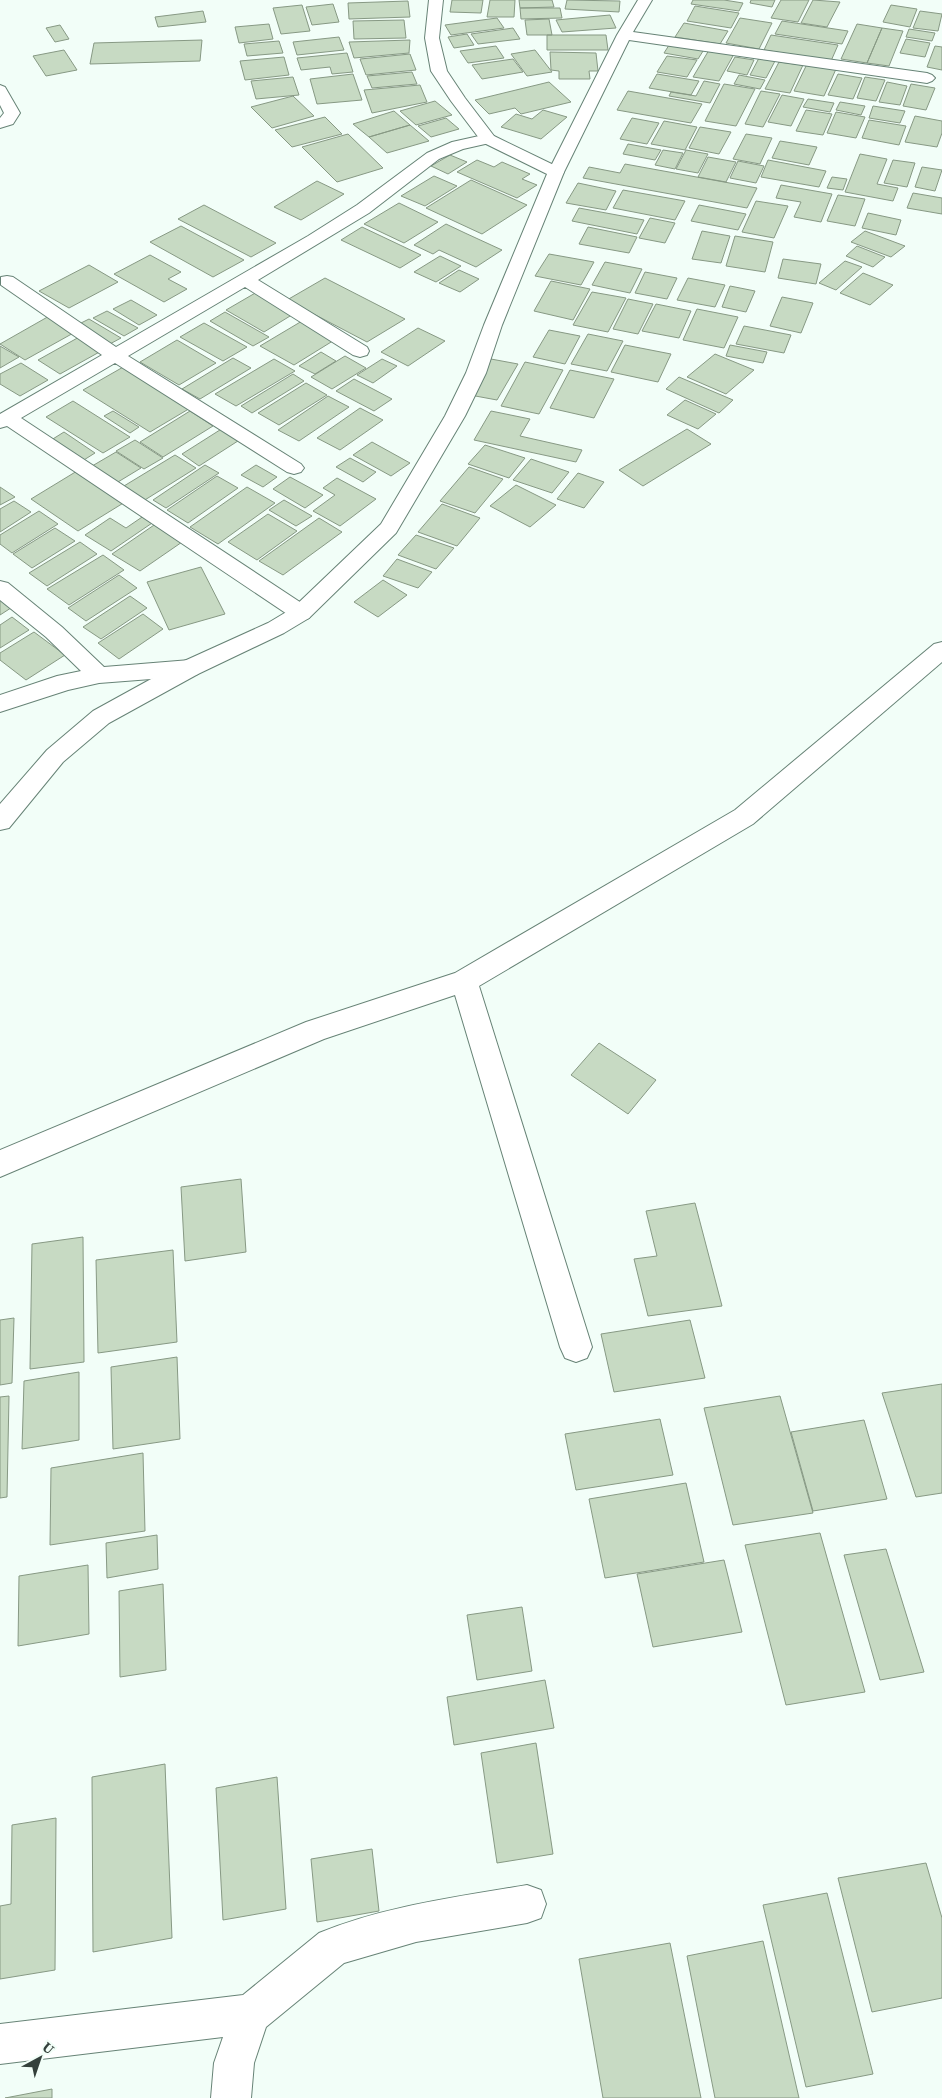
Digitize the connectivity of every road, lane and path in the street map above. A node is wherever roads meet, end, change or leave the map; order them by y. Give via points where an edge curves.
1 (436, 0) edge
2 (645, 0) edge
3 (624, 35) junction
4 (927, 78) dead end
5 (0, 90) edge
6 (0, 123) edge
7 (488, 139) junction
8 (556, 172) junction
9 (244, 279) junction
10 (7, 281) dead end
11 (360, 351) dead end
12 (116, 356) junction
13 (4, 420) edge
14 (294, 468) dead end
15 (0, 588) edge
16 (301, 613) junction
17 (942, 650) edge
18 (190, 668) junction
19 (99, 675) junction
20 (0, 704) edge
21 (0, 821) edge
22 (464, 980) junction
23 (0, 1164) edge
24 (576, 1347) dead end
25 (527, 1904) dead end
26 (251, 2014) junction
27 (0, 2044) edge
28 (231, 2098) edge

1 - 7 street via 432,38 439,71
2 - 3 street
3 - 4 street
3 - 8 street
5 - 6 street via 12,113 7,121
7 - 8 street
7 - 9 street via 458,145 433,156 363,208
8 - 16 street via 456,416 389,528
9 - 11 street
9 - 12 street
10 - 12 street
12 - 13 street
12 - 14 street
13 - 16 street
15 - 19 street via 54,632
16 - 18 street
17 - 22 street via 744,817
18 - 19 street
18 - 21 street via 101,716 55,756
19 - 20 street via 65,682
22 - 23 street via 308,1034
22 - 24 street
25 - 26 street via 416,1923 333,1947
26 - 27 street
26 - 28 street via 234,2063

